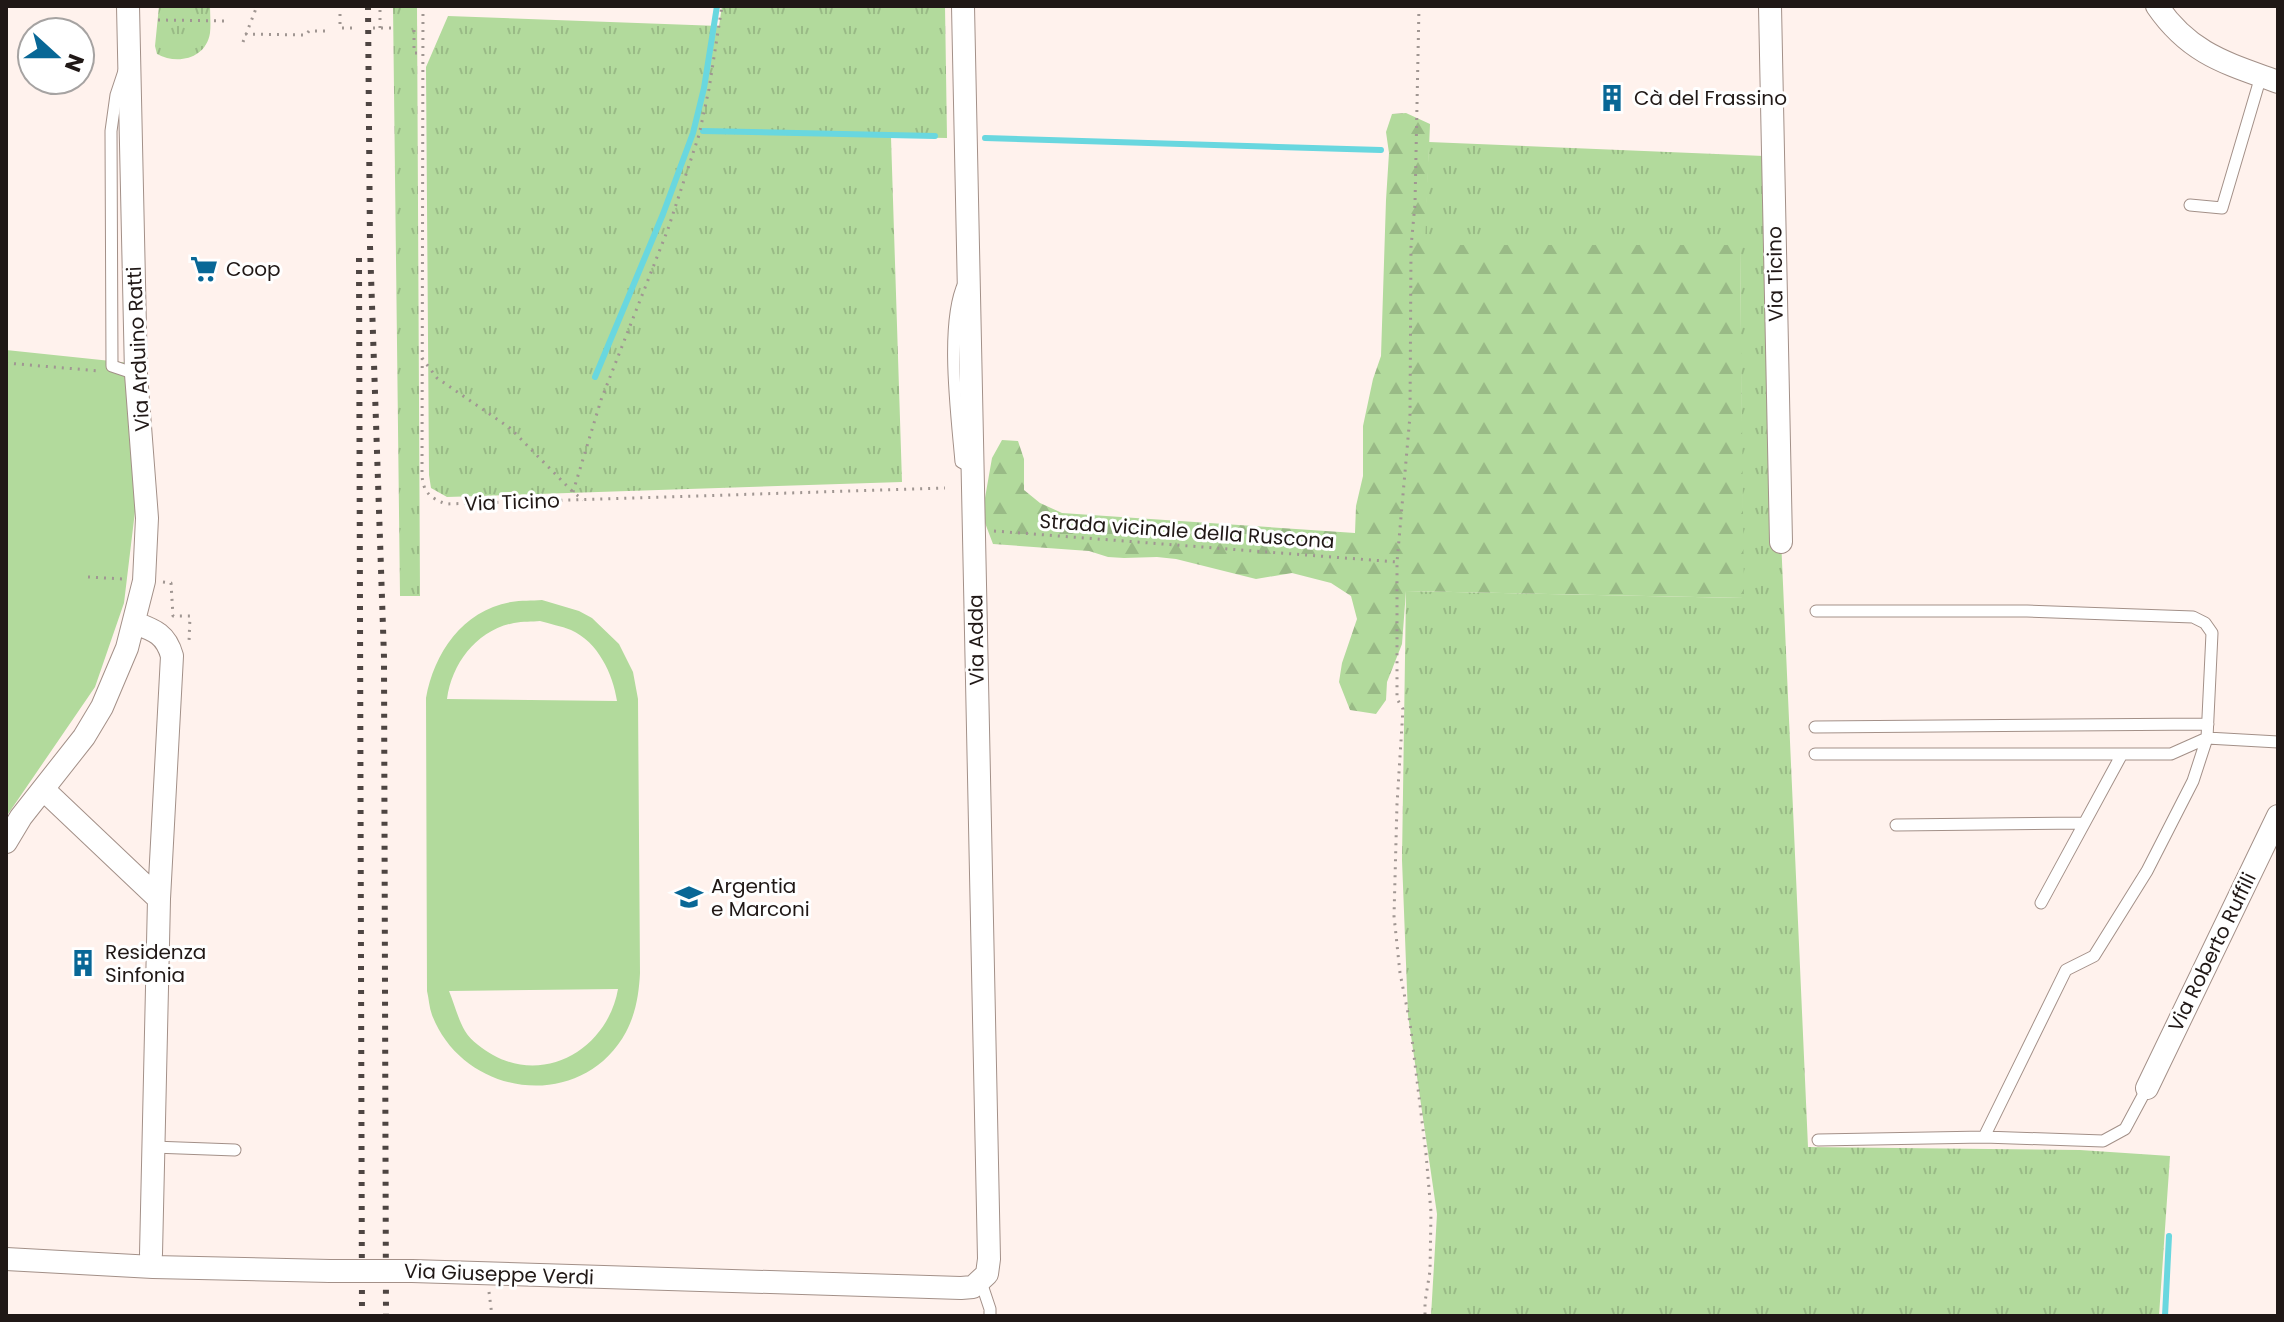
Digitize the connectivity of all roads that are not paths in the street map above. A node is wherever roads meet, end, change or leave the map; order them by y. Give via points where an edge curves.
1 (128, 6) edge
2 (963, 6) edge
3 (1770, 6) edge
4 (2157, 6) edge
5 (2269, 79) edge
6 (2190, 205) dead end
7 (1781, 542) dead end
8 (1816, 611) dead end
9 (135, 623) junction
10 (2208, 724) junction
11 (1815, 727) dead end
12 (2207, 738) junction
13 (2278, 742) edge
14 (1815, 754) dead end
15 (2122, 754) junction
16 (43, 789) junction
17 (2278, 816) edge
18 (2084, 823) junction
19 (1896, 825) dead end
20 (10, 828) edge
21 (159, 899) junction
22 (2041, 903) dead end
23 (2147, 1088) joint
24 (1984, 1137) junction
25 (1818, 1140) dead end
26 (153, 1147) junction
27 (235, 1150) dead end
28 (151, 1254) dead end
29 (6, 1259) edge
30 (984, 1278) junction
31 (990, 1316) edge

1 - 9 street, Via Arduino Ratti via 136,374 147,533
2 - 30 street, Via Adda via 989,1259
3 - 7 street, Via Ticino
4 - 5 street via 2215,60
5 - 6 lane via 2222,208
8 - 10 lane via 2193,617 2212,633
9 - 16 street, Via Arduino Ratti via 102,707
9 - 21 street via 161,634 172,656
10 - 11 lane
10 - 12 lane
12 - 13 lane
12 - 15 lane via 2171,754
12 - 24 lane via 2193,781 2147,871 2094,956 2066,970
14 - 15 lane
15 - 18 lane
16 - 20 street, Via Arduino Ratti
16 - 21 street
17 - 23 street, Via Roberto Ruffili
18 - 19 lane
18 - 22 lane
21 - 26 street
23 - 24 lane via 2125,1129 2103,1141
24 - 25 lane
26 - 27 lane
26 - 28 street
29 - 30 street, Via Giuseppe Verdi, bridge via 961,1288
30 - 31 lane, Via Adda

